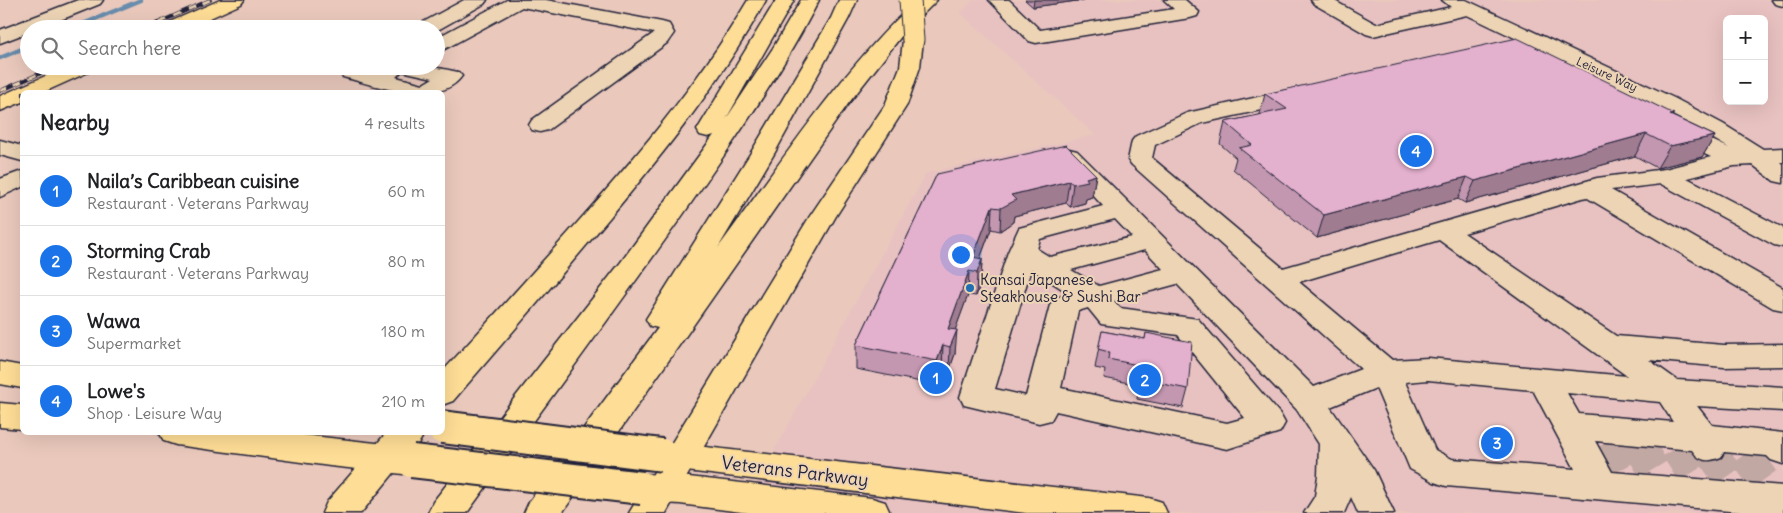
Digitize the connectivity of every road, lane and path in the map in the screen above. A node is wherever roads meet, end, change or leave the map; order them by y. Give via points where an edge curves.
1 (94, 0) edge
2 (235, 0) edge
3 (478, 0) edge
4 (518, 0) edge
5 (756, 0) edge
6 (785, 0) edge
7 (810, 0) edge
8 (848, 0) edge
9 (910, 0) edge
10 (928, 0) edge
11 (998, 0) edge
12 (1172, 0) edge
13 (1320, 0) edge
14 (1455, 8) edge
15 (45, 20) edge
16 (190, 20) edge
17 (441, 20) edge
18 (20, 30) edge
19 (0, 38) edge
20 (1534, 40) junction
21 (445, 41) edge
22 (66, 75) edge
23 (359, 75) edge
24 (383, 75) edge
25 (445, 75) edge
26 (376, 79) junction
27 (1321, 89) edge
28 (32, 90) edge
29 (422, 90) edge
30 (428, 90) edge
31 (20, 95) edge
32 (0, 104) edge
33 (540, 125) dead end
34 (0, 147) edge
35 (20, 153) edge
36 (1783, 155) edge
37 (1759, 156) junction
38 (1734, 158) junction
39 (1048, 159) edge
40 (1665, 176) junction
41 (1783, 176) edge
42 (20, 179) edge
43 (1589, 188) junction
44 (0, 189) edge
45 (1121, 209) junction
46 (1443, 231) junction
47 (1783, 239) edge
48 (1151, 240) junction
49 (1022, 252) junction
50 (1047, 267) junction
51 (1183, 273) junction
52 (1278, 279) junction
53 (1095, 297) junction
54 (1783, 301) edge
55 (592, 320) junction
56 (1609, 346) junction
57 (1783, 355) edge
58 (1385, 372) junction
59 (0, 373) edge
60 (20, 377) edge
61 (1543, 380) junction
62 (445, 390) edge
63 (1670, 392) junction
64 (1042, 396) junction
65 (1783, 399) edge
66 (1309, 402) junction
67 (0, 415) edge
68 (20, 417) edge
69 (445, 428) edge
70 (212, 435) edge
71 (1336, 446) junction
72 (401, 451) edge
73 (1783, 451) edge
74 (1681, 463) edge
75 (659, 480) edge
76 (340, 513) edge
77 (446, 513) edge
78 (541, 513) edge
79 (872, 513) edge
80 (1148, 513) edge
81 (1322, 513) edge
82 (1376, 513) edge

1 - 15 street
2 - 16 main road
3 - 17 street
4 - 21 street
4 - 33 street via 662,28 664,33
5 - 62 main road via 707,79 644,163
6 - 55 main road via 743,75
7 - 55 main road via 755,93
8 - 78 main road via 762,154
9 - 75 main road, bridge via 913,40 910,67 896,105
10 - 78 main road via 896,30 840,99
11 - 12 street via 1036,37 1190,12
13 - 14 street via 1394,39 1464,24
14 - 20 street, Leisure Way
18 - 19 street
20 - 37 street, Leisure Way via 1658,98
20 - 38 street via 1502,48
22 - 28 main road
23 - 26 street
24 - 26 street
25 - 30 street via 451,76
26 - 29 street
27 - 52 street via 1195,118 1144,141 1140,160
31 - 32 main road
34 - 35 street
36 - 37 street
37 - 38 street
37 - 41 street, Leisure Way
38 - 40 street
39 - 45 street via 1067,154
40 - 43 street
40 - 47 street
42 - 44 street
43 - 46 street
43 - 54 street
45 - 48 street
45 - 49 street via 1028,234
46 - 52 street
46 - 56 street
48 - 50 street
48 - 51 street
49 - 50 street
49 - 64 street via 976,397 1038,410
50 - 53 street
51 - 53 street
51 - 66 street
52 - 58 street
53 - 64 street via 1065,305
53 - 64 street via 1111,317 1187,326 1268,423 1227,436
55 - 77 main road
56 - 57 street via 1724,356
56 - 63 street
58 - 61 street via 1428,369
58 - 66 street
58 - 74 street via 1422,459 1446,472
59 - 60 main road
61 - 63 street
61 - 74 street
63 - 65 street
63 - 74 street
66 - 71 street via 1327,426
67 - 68 main road
69 - 75 main road, Veterans Parkway, bridge
70 - 72 main road, Veterans Parkway
71 - 81 street via 1332,501
71 - 82 street via 1361,480
72 - 75 main road, Veterans Parkway, bridge
72 - 76 main road
73 - 74 street via 1777,444
75 - 79 main road, Veterans Parkway
75 - 80 main road, Veterans Parkway

